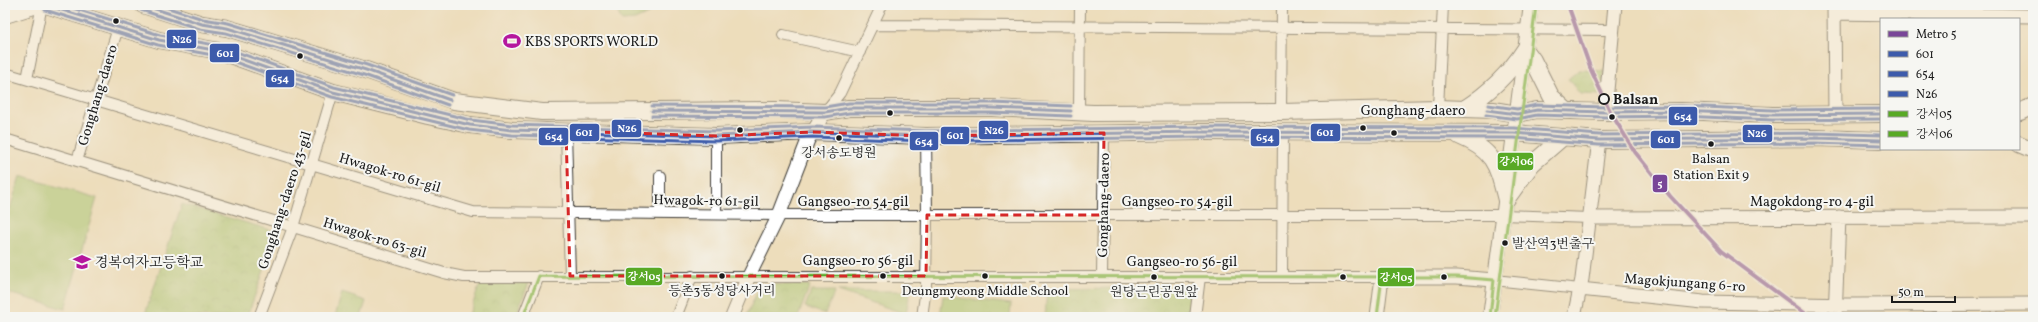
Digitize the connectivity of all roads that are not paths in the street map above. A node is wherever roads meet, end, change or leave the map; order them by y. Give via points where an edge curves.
1 (37, 5) edge
2 (42, 5) edge
3 (46, 5) edge
4 (143, 5) edge
5 (882, 5) edge
6 (1080, 5) edge
7 (1282, 5) edge
8 (1443, 5) edge
9 (1531, 5) edge
10 (1615, 5) edge
11 (1834, 9) edge
12 (5, 15) edge
13 (2033, 16) edge
14 (873, 25) junction
15 (1080, 26) junction
16 (1282, 27) junction
17 (118, 28) junction
18 (1441, 28) junction
19 (1528, 29) junction
20 (1612, 30) junction
21 (783, 35) dead end
22 (1525, 48) junction
23 (860, 52) junction
24 (5, 73) edge
25 (27, 79) junction
26 (333, 92) junction
27 (97, 100) junction
28 (1438, 108) junction
29 (1464, 109) junction
30 (1566, 110) junction
31 (1079, 111) junction
32 (825, 112) junction
33 (1281, 112) junction
34 (1605, 112) junction
35 (1517, 114) junction
36 (1835, 114) junction
37 (1880, 114) edge
38 (566, 131) junction
39 (813, 132) junction
40 (1284, 132) junction
41 (1104, 133) junction
42 (1453, 133) junction
43 (1514, 133) junction
44 (716, 136) junction
45 (926, 136) junction
46 (1562, 138) junction
47 (5, 139) edge
48 (1600, 140) junction
49 (1880, 140) edge
50 (2033, 141) edge
51 (2020, 142) edge
52 (2020, 143) edge
53 (2033, 150) edge
54 (77, 161) junction
55 (310, 163) junction
56 (660, 176) dead end
57 (1504, 208) junction
58 (568, 213) junction
59 (660, 214) junction
60 (716, 214) junction
61 (779, 215) junction
62 (927, 215) junction
63 (1103, 215) junction
64 (1283, 215) junction
65 (1839, 217) junction
66 (2033, 217) edge
67 (1590, 218) junction
68 (293, 227) junction
69 (538, 276) junction
70 (570, 276) junction
71 (692, 276) junction
72 (749, 276) junction
73 (926, 276) junction
74 (1102, 276) junction
75 (1200, 277) junction
76 (1282, 277) junction
77 (1382, 277) junction
78 (1494, 280) junction
79 (1580, 289) junction
80 (2033, 304) edge
81 (1835, 311) edge
82 (259, 317) edge
83 (523, 317) edge
84 (676, 317) edge
85 (732, 317) edge
86 (922, 317) edge
87 (1195, 317) edge
88 (1377, 317) edge
89 (1490, 317) edge
90 (1574, 317) edge

1 - 12 main road
2 - 25 street
3 - 17 main road, Gonghang-daero
4 - 32 main road, Gonghang-daero via 366,70 454,101 542,112
5 - 14 street
6 - 15 street
7 - 16 street
8 - 18 street
9 - 19 main road
10 - 20 street
11 - 13 street
11 - 36 street
14 - 15 street
14 - 23 street
15 - 16 street
15 - 31 street
16 - 18 street
16 - 33 street
17 - 26 main road, Gonghang-daero via 159,40 220,51
17 - 27 street, Gonghang-daero
18 - 19 street
18 - 28 street
19 - 20 street
19 - 22 main road
20 - 34 street
21 - 23 street
22 - 29 main road via 1515,65 1495,87
22 - 30 main road via 1551,96
22 - 35 main road
23 - 32 street via 840,93
24 - 25 street, Hwagok-ro 61-gil
25 - 27 street, Hwagok-ro 61-gil
26 - 38 main road, Gonghang-daero via 470,125 512,130
26 - 55 street, Gonghang-daero 43-gil
27 - 54 street, Gonghang-daero
27 - 55 street, Hwagok-ro 61-gil
28 - 29 main road, Gonghang-daero
28 - 33 main road, Gonghang-daero
29 - 35 main road, Gonghang-daero
30 - 34 main road, Gonghang-daero
30 - 35 main road, Gonghang-daero via 1537,110
31 - 32 main road, Gonghang-daero via 849,108
31 - 33 main road, Gonghang-daero
32 - 39 street
34 - 36 main road, Gonghang-daero
35 - 43 main road
36 - 37 main road, Gonghang-daero
38 - 44 main road, Gonghang-daero
38 - 58 street
39 - 44 main road, Gonghang-daero
39 - 45 main road, Gonghang-daero
39 - 61 street
40 - 41 main road, Gonghang-daero
40 - 42 main road, Gonghang-daero
40 - 64 street
41 - 45 main road, Gonghang-daero
41 - 63 street, Gonghang-daero
42 - 43 main road, Gonghang-daero
42 - 57 main road via 1474,142 1490,156 1497,167
43 - 46 main road, Gonghang-daero
43 - 57 main road
44 - 60 street
45 - 62 street
46 - 48 main road, Gonghang-daero
46 - 57 main road via 1532,164
47 - 54 street, Hwagok-ro 63-gil
48 - 49 main road, Gonghang-daero
48 - 67 street
50 - 51 main road
52 - 53 main road
54 - 68 street, Hwagok-ro 63-gil
55 - 58 street, Hwagok-ro 61-gil via 473,212
55 - 68 street, Gonghang-daero 43-gil
56 - 59 street
57 - 64 street, Gangseo-ro 54-gil
57 - 67 street, Gangseo-ro 54-gil
57 - 78 main road
58 - 59 street, Hwagok-ro 61-gil
58 - 70 street
59 - 60 street, Hwagok-ro 61-gil
60 - 61 street, Hwagok-ro 61-gil
61 - 62 street, Gangseo-ro 54-gil
61 - 72 street
62 - 63 street, Gangseo-ro 54-gil
62 - 73 street
63 - 64 street, Gangseo-ro 54-gil
63 - 74 street, Gonghang-daero
64 - 76 street
65 - 66 street, Magokdong-ro 4-gil
65 - 67 street, Magokdong-ro 4-gil
65 - 81 street
67 - 79 street
68 - 69 street, Hwagok-ro 63-gil via 464,277
68 - 82 street, Gonghang-daero 43-gil
69 - 70 street, Hwagok-ro 63-gil
69 - 83 street
70 - 71 street, Hwagok-ro 63-gil
71 - 72 street, Hwagok-ro 63-gil
71 - 84 street
72 - 73 street, Gangseo-ro 56-gil
72 - 85 street
73 - 74 street, Gangseo-ro 56-gil
73 - 86 street
74 - 75 street, Gangseo-ro 56-gil
75 - 76 street, Gangseo-ro 56-gil
75 - 87 street
76 - 77 street, Gangseo-ro 56-gil
77 - 78 street, Gangseo-ro 56-gil via 1457,277
77 - 88 street
78 - 79 street
78 - 89 main road
79 - 81 street, Magokjungang 6-ro via 1703,302
79 - 90 street
80 - 81 street, Magokjungang 6-ro

